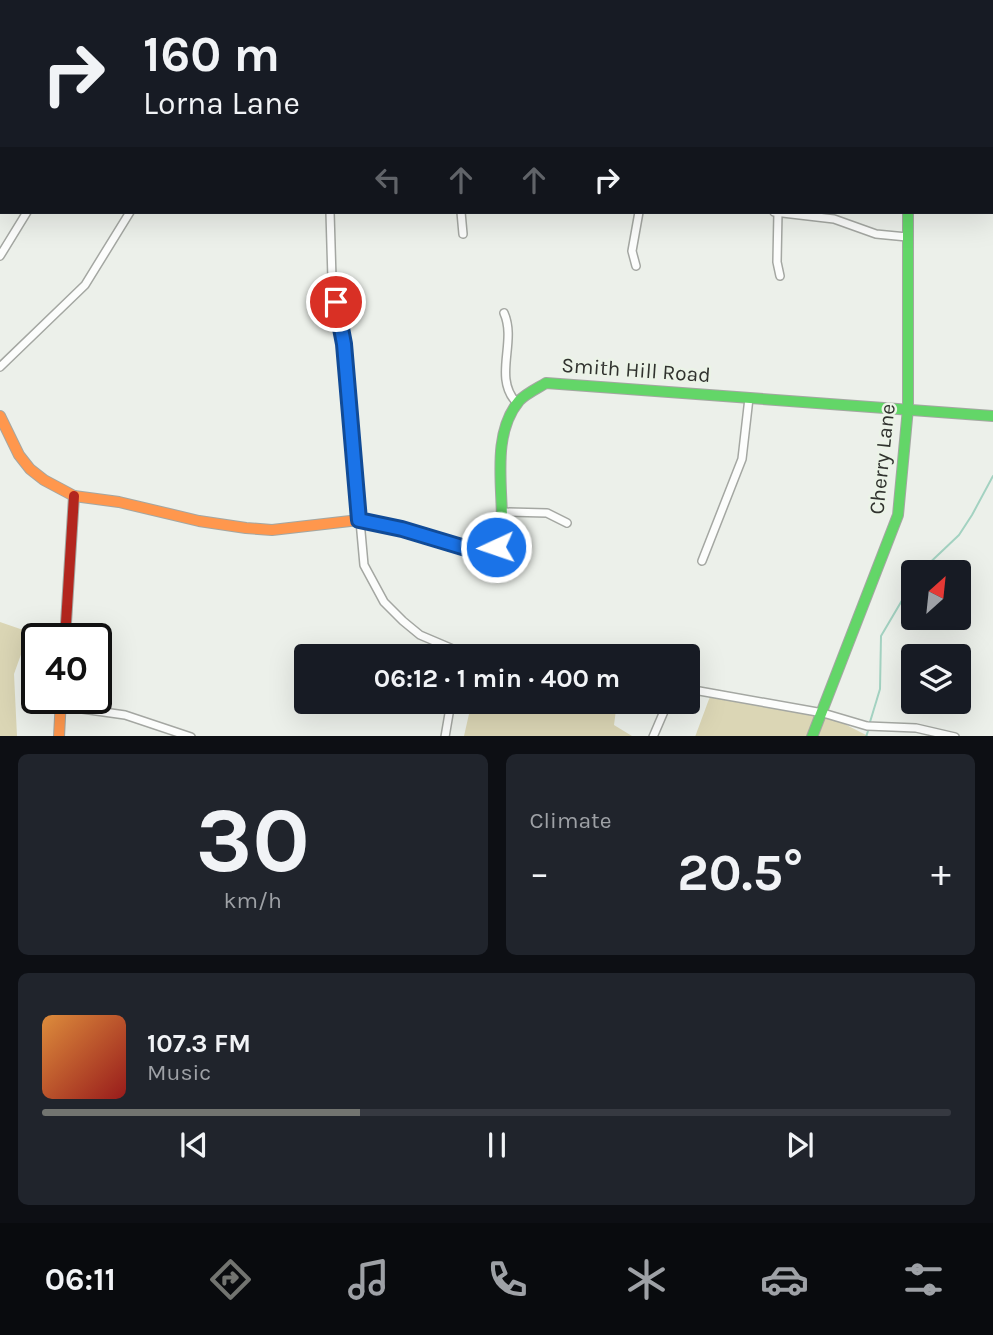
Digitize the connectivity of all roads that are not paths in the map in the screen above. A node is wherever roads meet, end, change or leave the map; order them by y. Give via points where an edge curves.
1 (26, 214) edge
2 (129, 214) edge
3 (330, 214) edge
4 (461, 214) edge
5 (639, 214) edge
6 (776, 214) edge
7 (793, 214) edge
8 (908, 214) edge
9 (463, 234) dead end
10 (908, 237) junction
11 (0, 256) edge
12 (636, 266) dead end
13 (780, 276) dead end
14 (504, 313) dead end
15 (0, 367) edge
16 (749, 398) junction
17 (516, 402) junction
18 (908, 408) junction
19 (0, 416) edge
20 (993, 416) edge
21 (74, 496) junction
22 (502, 512) junction
23 (359, 520) junction
24 (566, 523) dead end
25 (702, 561) dead end
26 (66, 623) edge
27 (438, 644) edge
28 (700, 690) edge
29 (112, 712) edge
30 (823, 713) junction
31 (60, 714) edge
32 (449, 714) edge
33 (663, 714) edge
34 (59, 736) edge
35 (188, 736) edge
36 (445, 736) edge
37 (653, 736) edge
38 (812, 736) edge
39 (951, 736) edge

1 - 11 street
2 - 15 street via 85,285
3 - 23 street via 332,279 344,344
4 - 9 street
5 - 12 street via 632,251
6 - 13 street
7 - 10 street
8 - 10 street, Cherry Lane
10 - 18 street, Cherry Lane
14 - 17 street via 509,329 505,384
16 - 17 street, Smith Hill Road via 546,383
16 - 18 street, Smith Hill Road
16 - 25 street via 742,459
17 - 22 street via 502,437
18 - 20 street, Smith Hill Road
18 - 30 street, Cherry Lane via 898,515
19 - 21 street via 30,469
21 - 23 street via 246,528 272,530
21 - 26 street
22 - 23 street via 500,540 482,553
22 - 24 street via 547,513
23 - 27 street via 364,565 384,602 420,635
28 - 30 street
29 - 35 street
30 - 38 street, Cherry Lane
30 - 39 street via 867,726 916,727
31 - 34 street
32 - 36 street
33 - 37 street

